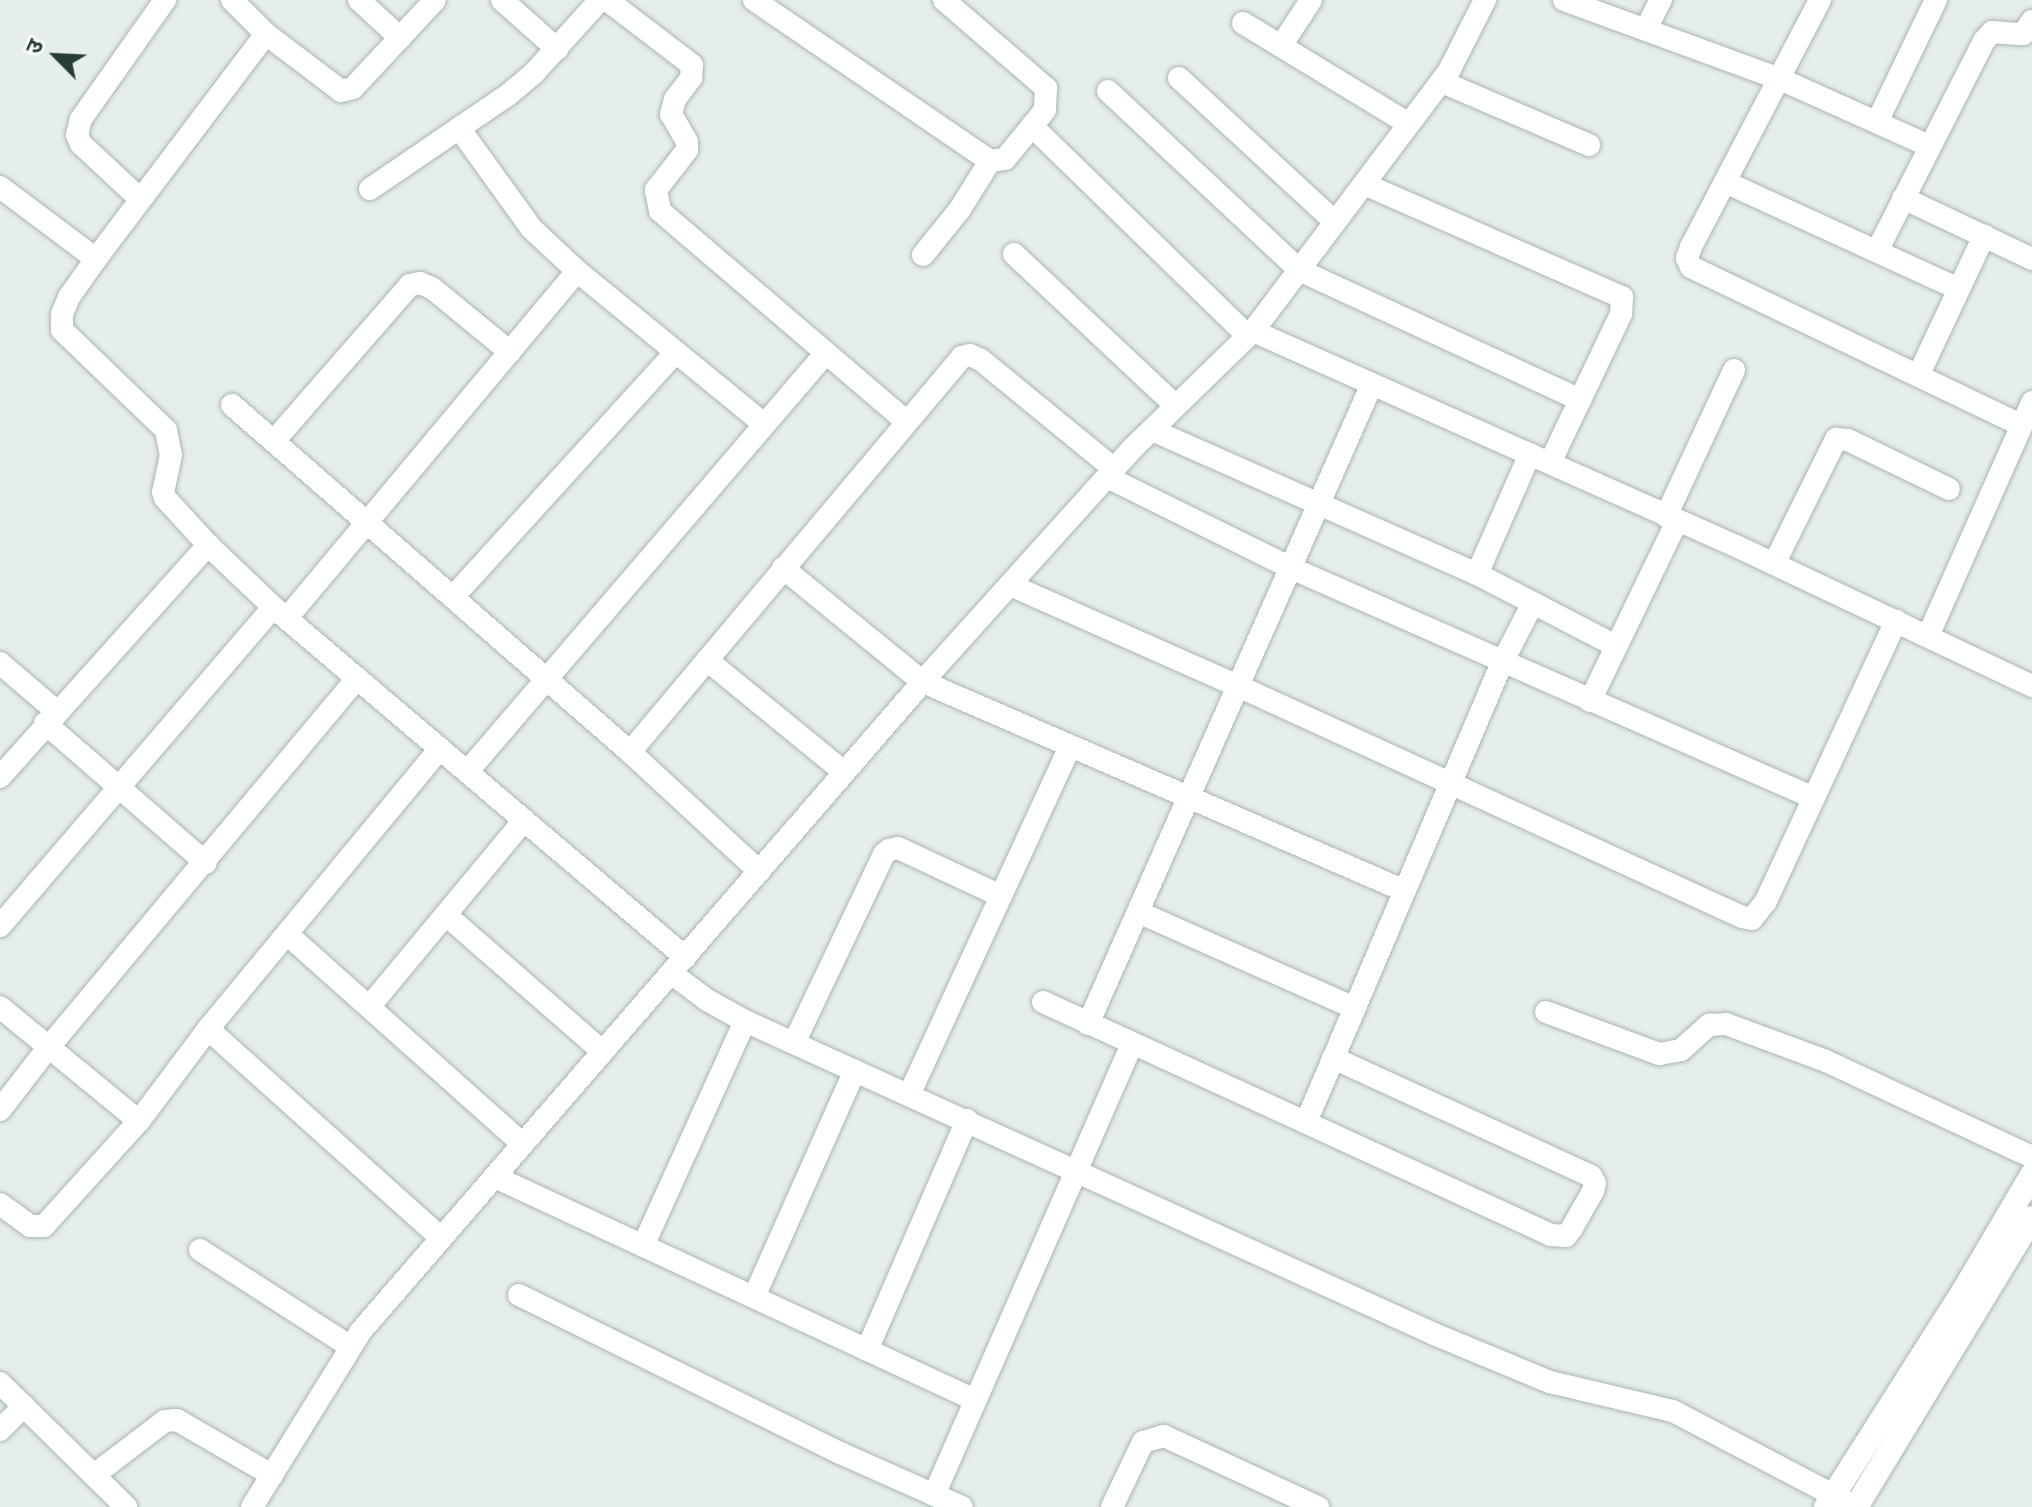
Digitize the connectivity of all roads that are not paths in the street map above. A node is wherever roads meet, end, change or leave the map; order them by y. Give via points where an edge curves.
1 (165, 0) edge
2 (232, 0) edge
3 (359, 0) edge
4 (435, 0) edge
5 (502, 0) edge
6 (600, 0) edge
7 (607, 0) edge
8 (754, 0) edge
9 (944, 0) edge
10 (1311, 0) edge
11 (1485, 0) edge
12 (1564, 0) edge
13 (1661, 0) edge
14 (1820, 0) edge
15 (1936, 0) edge
16 (2032, 21) edge
17 (1243, 23) dead end
18 (1646, 29) junction
19 (266, 34) junction
20 (400, 38) junction
21 (1281, 46) junction
22 (557, 49) junction
23 (1179, 78) dead end
24 (1780, 79) junction
25 (1442, 82) junction
26 (1108, 91) dead end
27 (1877, 122) junction
28 (1409, 124) junction
29 (1032, 126) junction
30 (459, 128) junction
31 (1589, 145) dead end
32 (1929, 146) junction
33 (990, 161) junction
34 (1725, 182) junction
35 (1364, 184) junction
36 (0, 187) edge
37 (370, 189) dead end
38 (1903, 198) junction
39 (140, 199) junction
40 (1335, 222) junction
41 (1984, 236) junction
42 (1877, 251) junction
43 (1014, 254) dead end
44 (923, 255) dead end
45 (96, 259) junction
46 (2032, 259) edge
47 (1299, 270) junction
48 (577, 271) junction
49 (1959, 289) junction
50 (1250, 334) junction
51 (510, 352) junction
52 (676, 352) junction
53 (825, 354) junction
54 (1734, 370) dead end
55 (1919, 374) junction
56 (1372, 384) junction
57 (1580, 400) junction
58 (2032, 402) edge
59 (232, 405) dead end
60 (1176, 406) junction
61 (906, 421) junction
62 (764, 424) junction
63 (2021, 425) junction
64 (1152, 430) junction
65 (274, 441) junction
66 (1540, 458) junction
67 (1110, 473) junction
68 (1949, 489) dead end
69 (1318, 506) junction
70 (1672, 519) junction
71 (367, 522) junction
72 (208, 545) junction
73 (1774, 564) junction
74 (783, 568) junction
75 (1291, 568) junction
76 (1477, 574) junction
77 (1010, 585) junction
78 (453, 597) junction
79 (1533, 603) junction
80 (280, 612) junction
81 (1896, 621) junction
82 (1928, 636) junction
83 (1616, 646) junction
84 (707, 660) junction
85 (1503, 661) junction
86 (0, 663) edge
87 (357, 678) junction
88 (547, 679) junction
89 (923, 682) junction
90 (1238, 686) junction
91 (2032, 686) edge
92 (1590, 701) junction
93 (51, 717) junction
94 (1070, 746) junction
95 (440, 749) junction
96 (630, 752) junction
97 (467, 772) junction
98 (844, 772) junction
99 (0, 777) edge
100 (1451, 784) junction
101 (119, 789) junction
102 (1188, 798) junction
103 (1814, 798) junction
104 (524, 820) junction
105 (206, 863) junction
106 (759, 871) junction
107 (1405, 891) junction
108 (1001, 896) junction
109 (1138, 912) junction
110 (446, 915) junction
111 (0, 926) edge
112 (287, 934) junction
113 (678, 965) junction
114 (1043, 1002) dead end
115 (0, 1007) edge
116 (369, 1007) junction
117 (1355, 1008) junction
118 (1546, 1012) dead end
119 (745, 1021) junction
120 (1088, 1024) junction
121 (208, 1029) junction
122 (794, 1043) junction
123 (1132, 1043) junction
124 (48, 1048) junction
125 (603, 1052) junction
126 (1333, 1058) junction
127 (855, 1070) junction
128 (909, 1095) junction
129 (0, 1110) edge
130 (967, 1120) junction
131 (1307, 1120) junction
132 (139, 1121) junction
133 (523, 1144) junction
134 (2032, 1157) edge
135 (1077, 1169) junction
136 (2032, 1175) edge
137 (495, 1177) junction
138 (0, 1204) edge
139 (2032, 1218) edge
140 (441, 1238) junction
141 (643, 1246) junction
142 (200, 1250) dead end
143 (519, 1295) dead end
144 (754, 1297) junction
145 (351, 1347) junction
146 (867, 1350) junction
147 (0, 1383) edge
148 (975, 1400) junction
149 (24, 1406) junction
150 (0, 1430) edge
151 (94, 1475) junction
152 (272, 1475) junction
153 (934, 1495) junction
154 (1830, 1500) edge
155 (1312, 1506) edge
156 (126, 1507) edge
157 (252, 1507) edge
158 (962, 1507) edge
159 (1112, 1507) edge
160 (1856, 1507) edge

1 - 39 street via 81,119 77,135
2 - 19 street
3 - 20 street
4 - 20 street
5 - 22 street
6 - 22 street
7 - 53 street via 692,65 691,78 671,114 687,150 657,187 660,211
8 - 33 street
9 - 29 street via 1046,88 1045,110
10 - 21 street
11 - 25 street
12 - 18 street
13 - 18 street
14 - 24 street
15 - 27 street
16 - 32 street via 2023,34 1992,32
17 - 21 street
18 - 24 street
19 - 20 street via 341,91 353,88
19 - 39 street
21 - 28 street
22 - 30 street via 508,95
23 - 40 street
24 - 27 street
24 - 34 street
25 - 28 street
25 - 31 street
26 - 47 street
27 - 32 street
28 - 35 street
29 - 33 street via 1005,159
29 - 50 street
30 - 37 street
30 - 48 street via 531,228
32 - 38 street
33 - 44 street
34 - 42 street
34 - 55 street via 1691,247 1691,267
35 - 40 street
35 - 57 street via 1622,297 1621,314
36 - 45 street
38 - 41 street
38 - 42 street
39 - 45 street
40 - 47 street
41 - 46 street
41 - 49 street
42 - 49 street
43 - 60 street
45 - 72 street via 69,297 62,330 166,430 171,455 165,498
47 - 50 street
47 - 57 street
48 - 51 street
48 - 52 street
49 - 55 street
50 - 56 street
50 - 60 street
51 - 65 street via 432,288 410,285
51 - 71 street
52 - 62 street
52 - 78 street
53 - 61 street
53 - 62 street
54 - 70 street
55 - 63 street
56 - 66 street
56 - 69 street
57 - 66 street
58 - 63 street
59 - 65 street
60 - 64 street
61 - 67 street via 962,357 974,356
61 - 74 street
62 - 88 street
63 - 82 street
64 - 67 street
64 - 69 street
65 - 71 street
66 - 70 street
66 - 76 street
67 - 75 street
67 - 77 street
68 - 73 street via 1836,439
69 - 75 street
69 - 76 street
70 - 73 street
70 - 83 street
71 - 78 street
71 - 80 street
72 - 80 street
72 - 93 street
73 - 81 street
74 - 84 street
74 - 89 street
75 - 85 street
75 - 90 street
76 - 79 street
77 - 89 street
77 - 90 street
78 - 88 street
79 - 83 street
79 - 85 street
80 - 87 street
80 - 101 street
81 - 82 street
81 - 103 street
82 - 91 street
83 - 92 street
84 - 96 street
84 - 98 street
85 - 92 street
85 - 100 street
86 - 93 street
87 - 95 street
87 - 105 street
88 - 96 street
88 - 97 street
89 - 94 street
89 - 98 street
90 - 100 street
90 - 102 street
92 - 103 street
93 - 99 street
93 - 101 street
94 - 102 street
94 - 108 street
95 - 97 street
95 - 112 street
96 - 106 street
97 - 104 street
98 - 106 street
100 - 103 street via 1752,919 1766,901
100 - 107 street
101 - 105 street
101 - 111 street
102 - 107 street
102 - 109 street
104 - 110 street
104 - 113 street
105 - 124 street
106 - 113 street
107 - 117 street
108 - 122 street via 898,848 889,850
108 - 128 street
109 - 117 street
109 - 120 street
110 - 116 street
110 - 125 street
112 - 116 street
112 - 121 street
113 - 119 street via 707,1000
113 - 125 street
114 - 120 street
115 - 124 street
116 - 133 street
117 - 126 street
118 - 134 street via 1659,1054 1681,1050 1709,1025 1726,1024 1826,1061
119 - 122 street
119 - 141 street
120 - 123 street
121 - 132 street
121 - 140 street
122 - 127 street
123 - 131 street
123 - 135 street
124 - 129 street
124 - 132 street
125 - 133 street
126 - 131 street
126 - 131 street via 1591,1176 1593,1191 1566,1236 1551,1235
127 - 128 street
127 - 144 street
128 - 130 street
130 - 135 street
130 - 146 street
132 - 138 street via 44,1226 30,1226
133 - 137 street
135 - 148 street
135 - 154 street via 1504,1366 1673,1411
136 - 154 main road
137 - 140 street
137 - 141 street
139 - 160 main road
140 - 145 street
141 - 144 street
142 - 145 street
143 - 153 street
144 - 146 street
145 - 152 street
146 - 148 street
147 - 149 street
148 - 153 street
149 - 150 street
149 - 151 street
151 - 152 street via 165,1421 177,1420
151 - 156 street
152 - 157 street
153 - 158 street
154 - 160 street
155 - 159 street via 1164,1436 1143,1442

